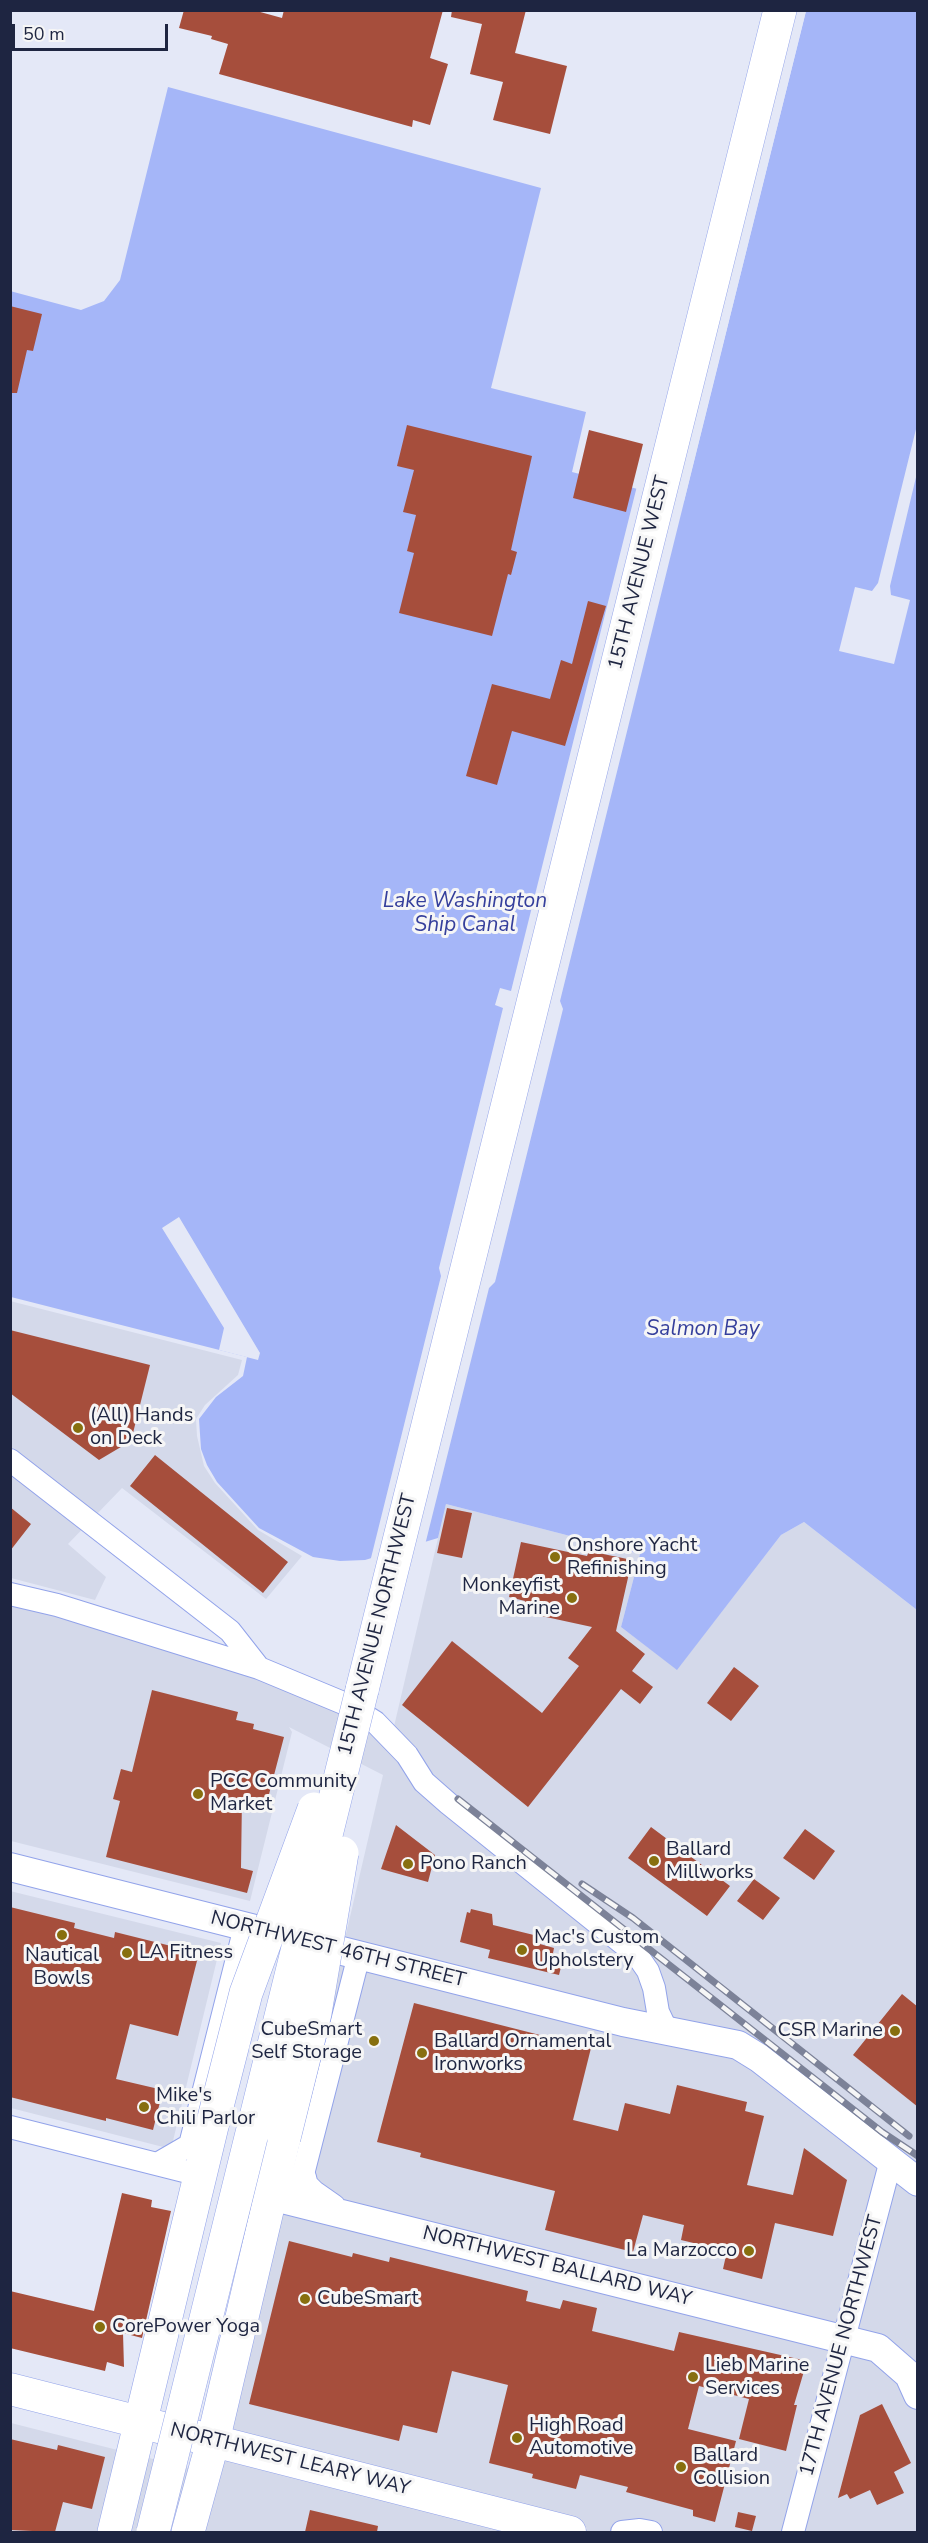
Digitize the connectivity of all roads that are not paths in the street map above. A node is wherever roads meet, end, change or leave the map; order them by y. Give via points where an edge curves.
1 (780, 10) edge
2 (499, 1136) joint
3 (10, 1460) edge
4 (10, 1594) edge
5 (259, 1668) junction
6 (362, 1690) junction
7 (10, 1867) edge
8 (245, 1927) junction
9 (359, 1956) junction
10 (667, 2031) junction
11 (10, 2127) edge
12 (891, 2160) junction
13 (159, 2163) junction
14 (200, 2175) junction
15 (302, 2178) junction
16 (918, 2182) edge
17 (270, 2196) junction
18 (342, 2214) junction
19 (844, 2338) junction
20 (10, 2389) edge
21 (918, 2395) edge
22 (141, 2422) junction
23 (213, 2441) junction
24 (114, 2532) edge
25 (153, 2532) edge
26 (188, 2532) edge
27 (570, 2532) edge
28 (622, 2532) edge
29 (651, 2532) edge
30 (793, 2532) edge

1 - 2 main road, 15TH AVENUE WEST
2 - 6 main road, 15TH AVENUE NORTHWEST
3 - 5 street via 230,1630
4 - 5 street
5 - 10 street via 348,1705 375,1722 406,1755 424,1782 637,1955 648,1971
6 - 14 main road, bridge via 246,1993
6 - 17 main road, bridge via 354,1778 315,2013
6 - 25 main road, 15TH AVENUE NORTHWEST, bridge
7 - 8 street, NORTHWEST 46TH STREET
8 - 9 street, NORTHWEST 46TH STREET
8 - 13 street via 190,2145
9 - 10 street, NORTHWEST 46TH STREET
9 - 15 street
10 - 12 street, NORTHWEST 46TH STREET via 738,2045
11 - 13 street
12 - 16 street, NORTHWEST 46TH STREET
12 - 19 street, 17TH AVENUE NORTHWEST
13 - 14 street
14 - 22 main road
15 - 17 street
15 - 18 street via 312,2194
17 - 18 street, NORTHWEST BALLARD WAY
17 - 23 main road
18 - 19 street, NORTHWEST BALLARD WAY
19 - 21 street, NORTHWEST BALLARD WAY via 885,2351 909,2374
19 - 30 street, 17TH AVENUE NORTHWEST
20 - 22 main road, NORTHWEST LEARY WAY
22 - 23 main road, NORTHWEST LEARY WAY
22 - 24 main road
23 - 26 main road
23 - 27 main road, NORTHWEST LEARY WAY
28 - 29 street

